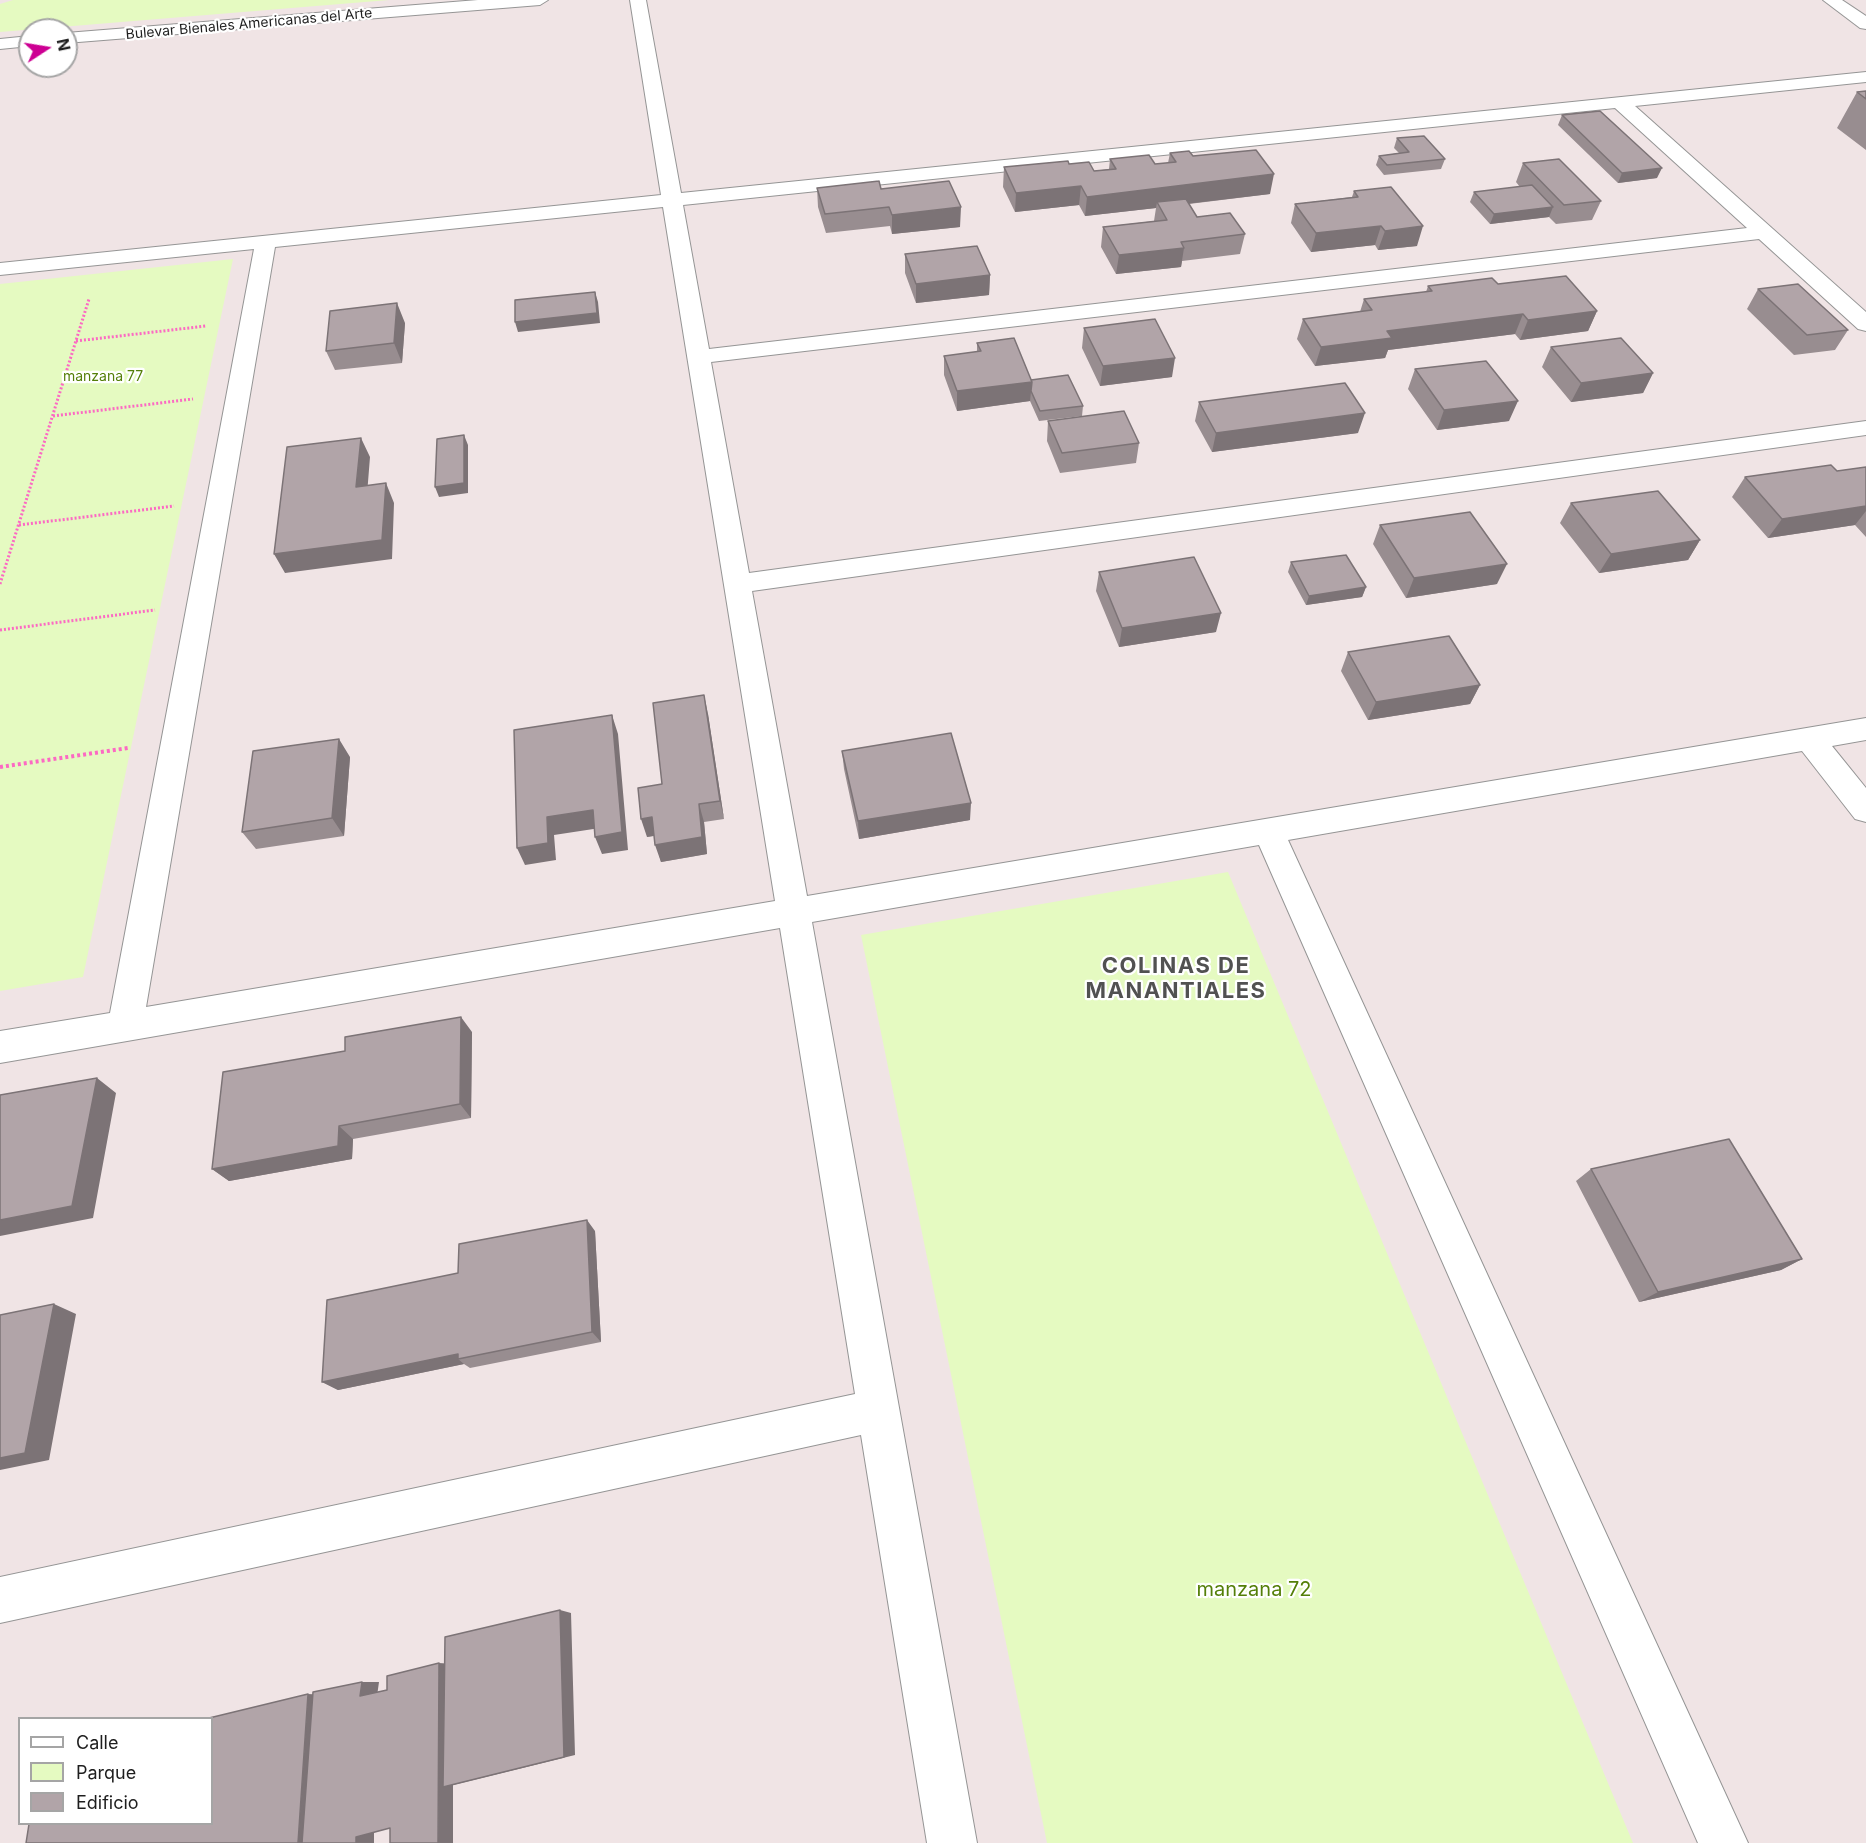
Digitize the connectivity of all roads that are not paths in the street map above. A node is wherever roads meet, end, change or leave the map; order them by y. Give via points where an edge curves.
1 (540, 0) edge
2 (638, 0) edge
3 (1831, 0) edge
4 (1866, 24) edge
5 (78, 37) edge
6 (18, 42) edge
7 (0, 44) edge
8 (1866, 77) edge
9 (1620, 103) junction
10 (672, 200) junction
11 (1764, 232) junction
12 (266, 241) junction
13 (0, 269) edge
14 (1866, 324) edge
15 (699, 357) junction
16 (1866, 428) edge
17 (737, 584) junction
18 (1866, 729) edge
19 (1809, 739) junction
20 (1866, 810) edge
21 (1268, 831) junction
22 (793, 912) junction
23 (125, 1025) junction
24 (0, 1047) edge
25 (878, 1410) junction
26 (0, 1600) edge
27 (952, 1843) edge
28 (1723, 1843) edge

1 - 5 street, Bulevar Bienales Americanas del Arte
2 - 10 street
3 - 4 street
6 - 7 street
8 - 9 street
9 - 10 street
9 - 11 street
10 - 12 street
10 - 15 street
11 - 14 street
11 - 15 street
12 - 13 street
12 - 23 street
15 - 17 street
16 - 17 street
17 - 22 street
18 - 19 street
19 - 20 street
19 - 21 street
21 - 22 street
21 - 28 street
22 - 23 street
22 - 25 street
23 - 24 street
25 - 26 street
25 - 27 street

